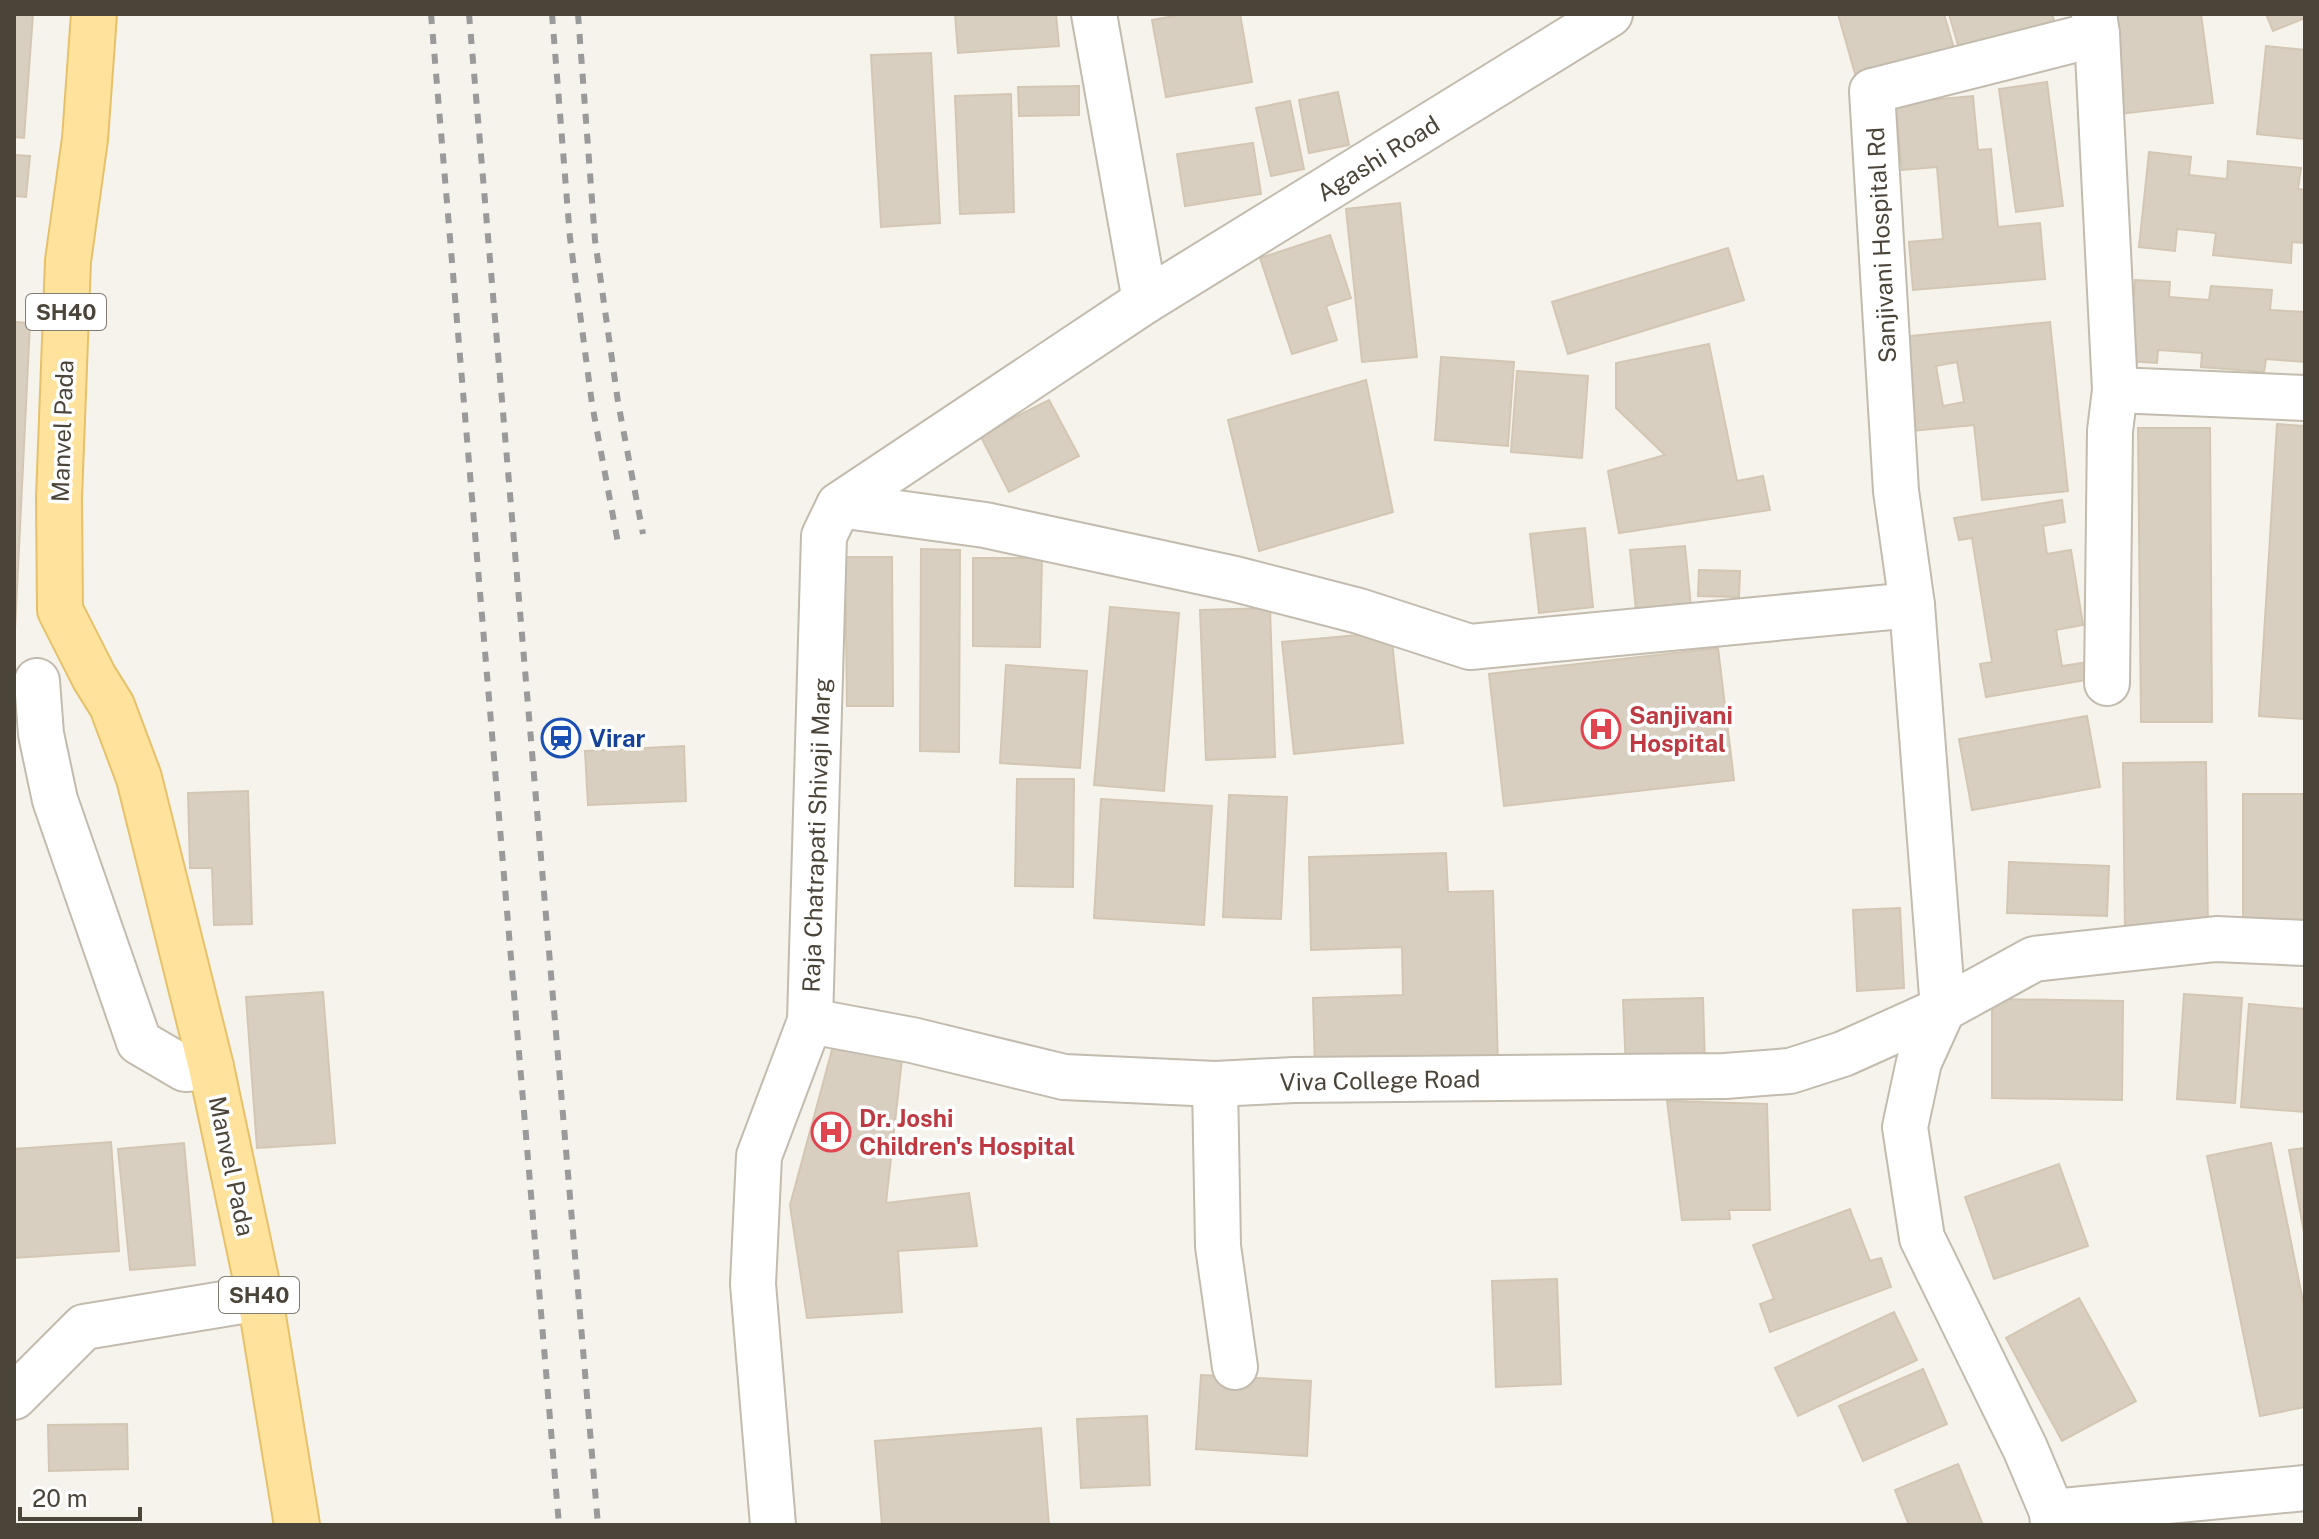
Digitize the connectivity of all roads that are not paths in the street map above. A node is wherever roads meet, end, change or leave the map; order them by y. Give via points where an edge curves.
1 (94, 14) edge
2 (1094, 14) edge
3 (1610, 14) edge
4 (2096, 24) edge
5 (1145, 301) junction
6 (2115, 390) junction
7 (2305, 398) edge
8 (839, 505) junction
9 (1900, 606) junction
10 (94, 677) junction
11 (26, 682) edge
12 (2107, 683) dead end
13 (2305, 943) edge
14 (1943, 1009) junction
15 (810, 1021) junction
16 (211, 1067) junction
17 (1215, 1084) junction
18 (260, 1298) junction
19 (1235, 1367) dead end
20 (14, 1397) edge
21 (2305, 1488) edge
22 (2053, 1519) edge
23 (297, 1525) edge
24 (773, 1525) edge

1 - 10 main road, Manvel Pada / SH40 via 85,139 68,261 59,498 60,610
2 - 5 street
3 - 5 street, Agashi Road
4 - 6 street
4 - 9 street, Sanjivani Hospital Rd via 1872,91
5 - 8 street
6 - 7 street
6 - 12 street
8 - 9 street via 985,525 1235,579 1470,647
8 - 15 street, Raja Chatrapati Shivaji Marg via 824,536
9 - 14 street
10 - 11 street
10 - 16 main road via 112,706 139,778
11 - 16 street, Manvel Pada via 55,800 139,1042 185,1069
13 - 14 street, Viva College Road via 2216,939 2034,959
14 - 17 street, Viva College Road via 1843,1054 1790,1071
14 - 22 street via 1919,1062 1905,1127 1922,1238 2025,1448
15 - 17 street, Viva College Road via 1064,1077
15 - 24 street, Raja Chatrapati Shivaji Marg via 759,1156 753,1284
16 - 18 main road, Manvel Pada / SH40
17 - 19 street via 1218,1246
18 - 20 street via 84,1327
18 - 23 main road, Manvel Pada / SH40
21 - 22 street

